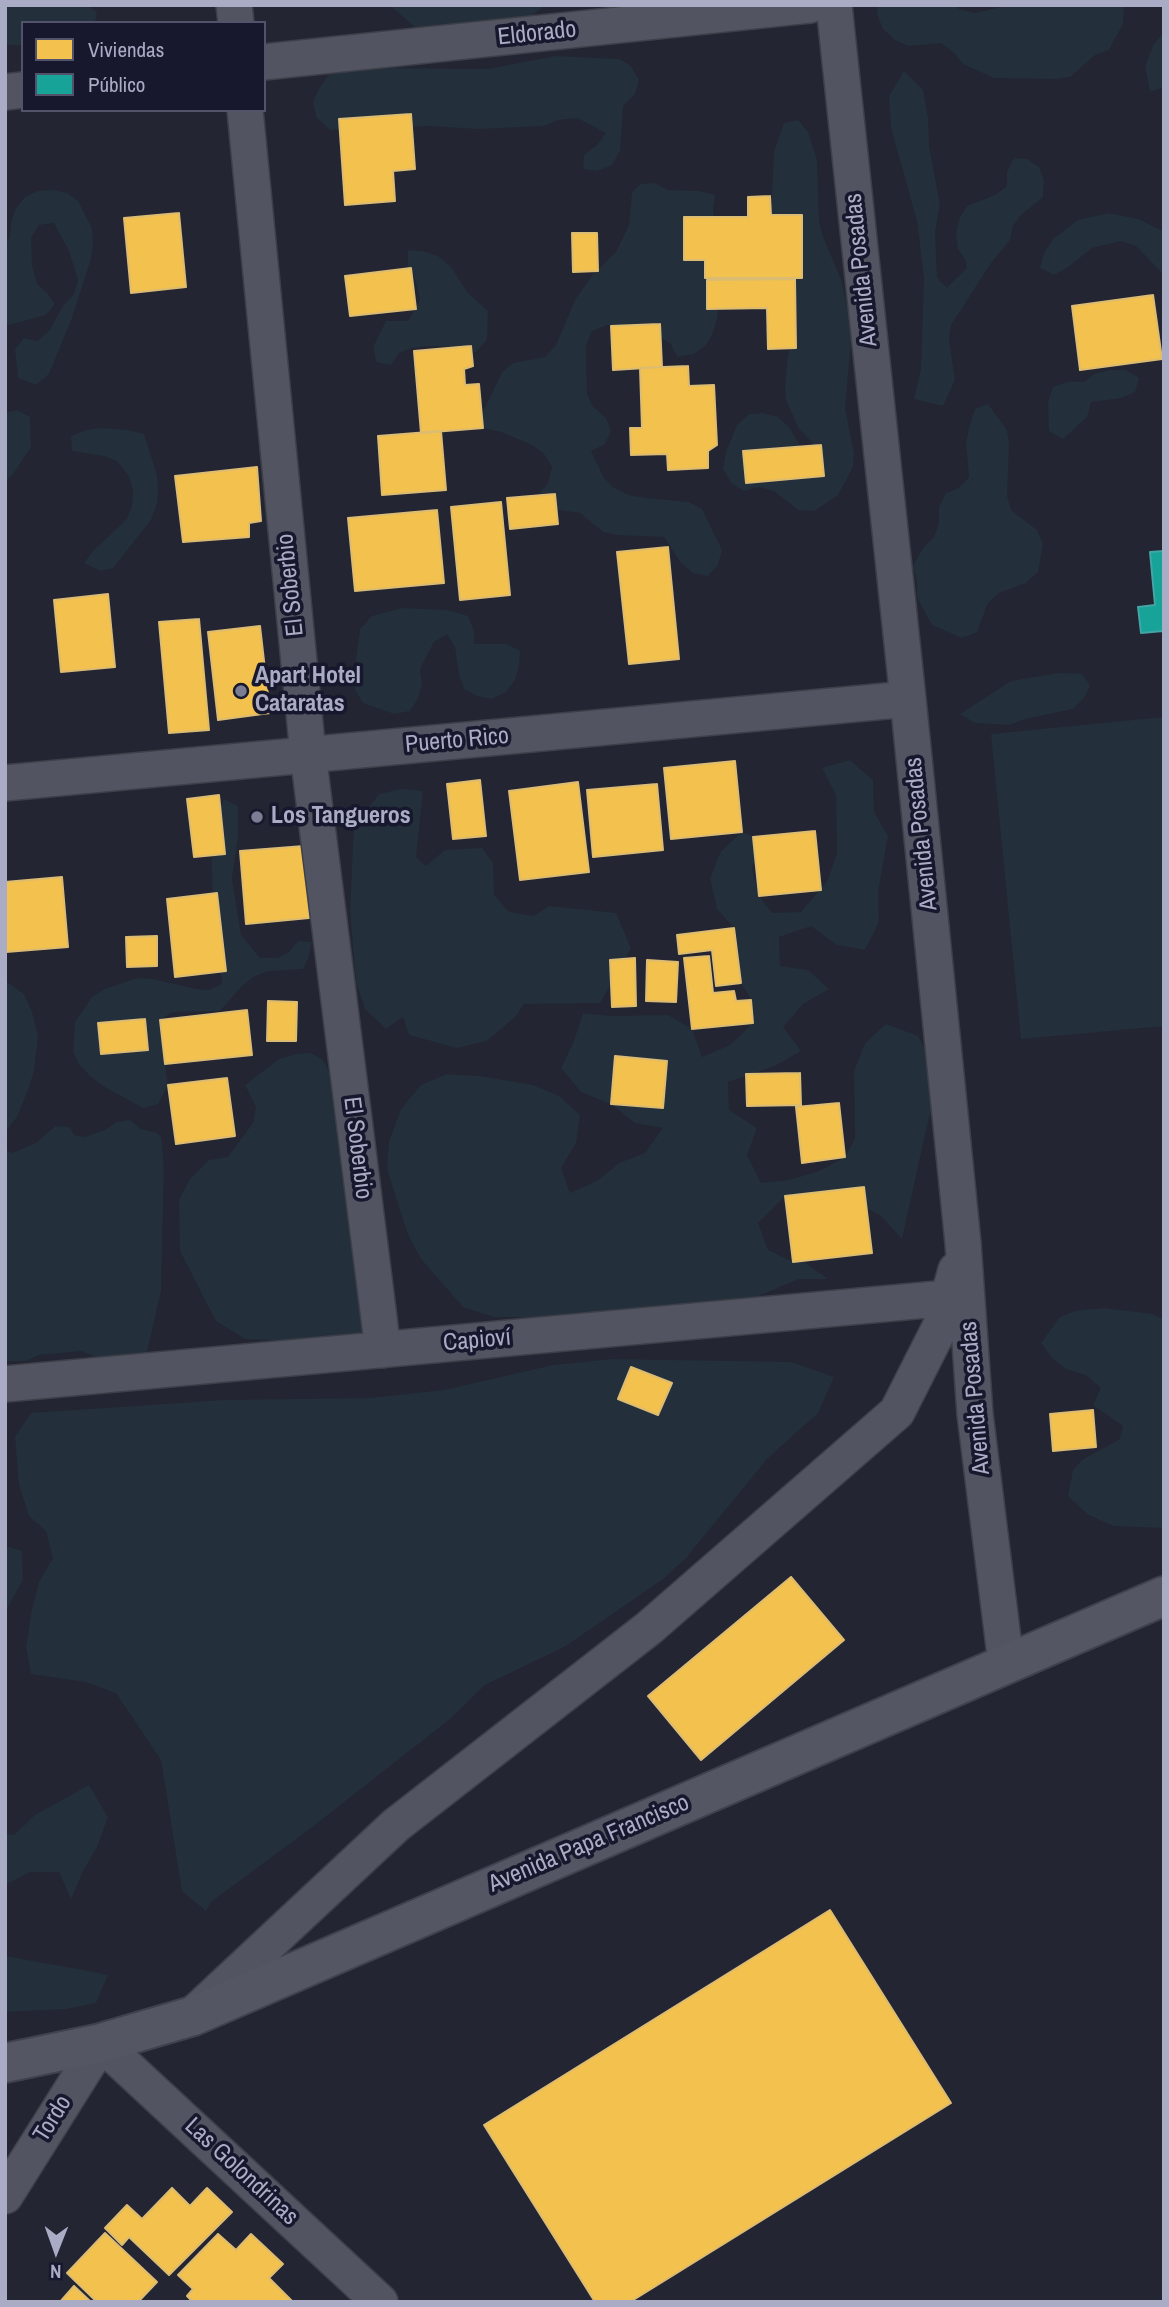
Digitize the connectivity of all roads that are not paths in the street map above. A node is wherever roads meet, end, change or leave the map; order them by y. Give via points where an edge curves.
1 (810, 5) edge
2 (834, 5) edge
3 (266, 62) edge
4 (245, 112) edge
5 (908, 699) junction
6 (308, 754) junction
7 (5, 783) edge
8 (963, 1243) junction
9 (948, 1298) junction
10 (383, 1350) junction
11 (5, 1384) edge
12 (1164, 1596) edge
13 (1006, 1663) junction
14 (192, 2016) junction
15 (101, 2043) junction
16 (5, 2063) edge
17 (5, 2196) edge
18 (380, 2302) edge

1 - 3 street, Eldorado
2 - 5 street, Avenida Posadas
4 - 6 street, El Soberbio
5 - 6 street, Puerto Rico
5 - 8 street, Avenida Posadas
6 - 7 street, Puerto Rico
6 - 10 street, El Soberbio
8 - 9 street
8 - 13 street, Avenida Posadas via 975,1413
9 - 10 street, Capioví
9 - 14 street via 940,1327 897,1412 649,1628 396,1825
10 - 11 street, Capioví
12 - 13 main road, Avenida Papa Francisco
13 - 14 main road, Avenida Papa Francisco
14 - 15 main road, Avenida Papa Francisco
15 - 16 main road, Avenida Papa Francisco
15 - 17 street, Tordo
15 - 18 street, Las Golondrinas

